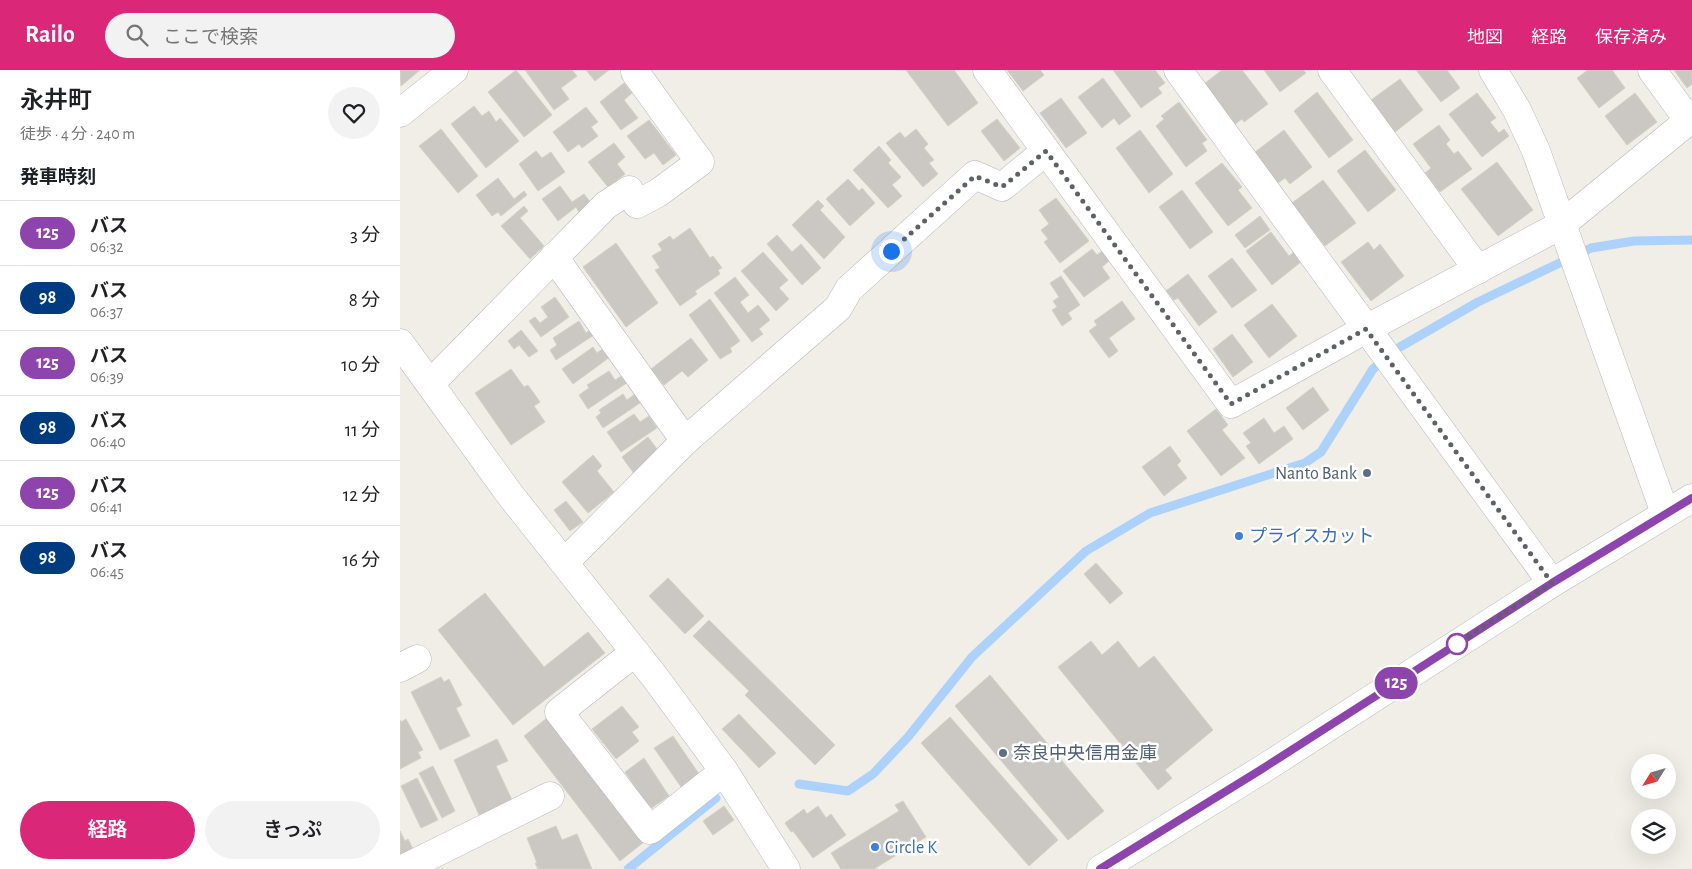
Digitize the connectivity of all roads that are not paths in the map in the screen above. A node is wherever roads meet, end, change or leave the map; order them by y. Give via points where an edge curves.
1 (454, 70) edge
2 (987, 70) edge
3 (1178, 70) edge
4 (1332, 70) edge
5 (1493, 70) edge
6 (1652, 70) edge
7 (635, 72) dead end
8 (400, 113) edge
9 (1690, 120) edge
10 (1046, 151) junction
11 (1565, 234) junction
12 (554, 256) junction
13 (1478, 270) junction
14 (1372, 337) junction
15 (400, 343) edge
16 (430, 384) junction
17 (685, 441) junction
18 (1692, 498) edge
19 (1665, 513) junction
20 (565, 562) junction
21 (1552, 583) junction
22 (636, 652) junction
23 (724, 771) junction
24 (550, 796) dead end
25 (403, 869) edge
26 (786, 869) edge
27 (1100, 869) edge

1 - 8 street
2 - 10 street
3 - 14 street
4 - 13 street
5 - 11 street via 1536,151
6 - 9 street
7 - 12 street via 700,162 637,204 629,190 606,204
9 - 11 street
10 - 14 street via 1231,404
10 - 17 street via 1002,187 975,176 849,289 838,308
11 - 13 street
11 - 19 street
12 - 16 street
12 - 17 street
13 - 14 street
14 - 21 street
15 - 16 street
16 - 20 street via 511,496
17 - 20 street
18 - 19 street
19 - 21 street
20 - 22 street
21 - 27 street
22 - 23 street
22 - 23 street via 558,712 650,830
23 - 26 street
24 - 25 street

